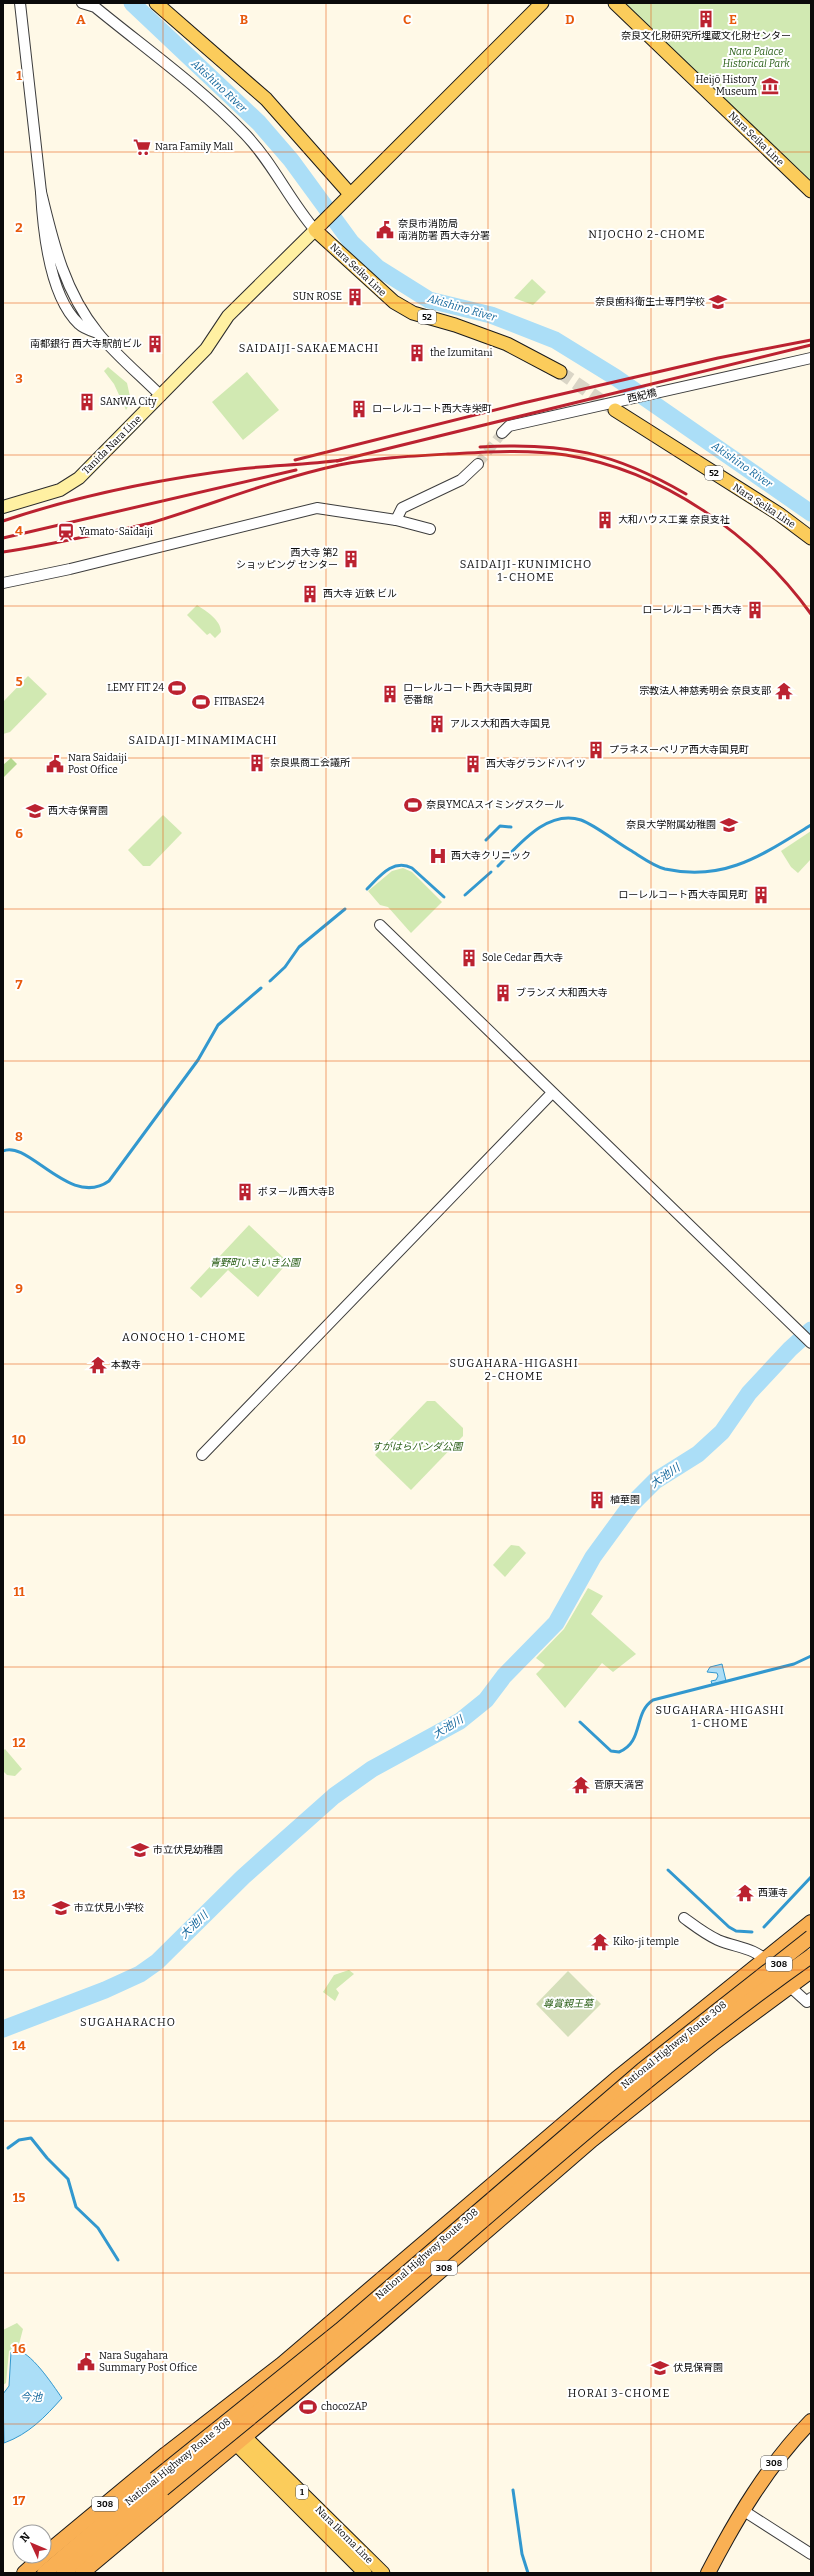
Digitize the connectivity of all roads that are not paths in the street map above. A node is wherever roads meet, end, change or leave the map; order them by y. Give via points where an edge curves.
1 (20, 3) edge
2 (82, 3) edge
3 (156, 3) edge
4 (542, 3) edge
5 (615, 3) edge
6 (811, 191) edge
7 (346, 198) junction
8 (317, 227) junction
9 (811, 358) edge
10 (560, 372) tunnel mouth
11 (161, 396) junction
12 (618, 406) junction
13 (502, 433) tunnel mouth
14 (478, 464) tunnel mouth
15 (3, 507) edge
16 (396, 520) junction
17 (430, 529) dead end
18 (811, 538) edge
19 (3, 583) edge
20 (380, 925) dead end
21 (552, 1093) junction
22 (810, 1341) edge
23 (202, 1455) dead end
24 (684, 1918) dead end
25 (811, 1922) edge
26 (811, 1937) edge
27 (811, 1941) edge
28 (811, 1956) edge
29 (764, 1958) junction
30 (811, 1971) edge
31 (790, 1987) junction
32 (747, 1988) junction
33 (811, 1998) edge
34 (216, 2415) junction
35 (811, 2421) edge
36 (240, 2439) junction
37 (159, 2484) junction
38 (744, 2511) junction
39 (52, 2548) edge
40 (811, 2554) edge
41 (34, 2564) edge
42 (24, 2573) edge
43 (44, 2573) edge
44 (63, 2573) edge
45 (82, 2573) edge
46 (365, 2573) edge
47 (383, 2573) edge
48 (708, 2573) edge

1 - 11 street via 41,192 43,232 56,282 77,322 98,333
2 - 8 street via 95,7 246,134 300,213
3 - 7 main road via 266,99
4 - 7 main road
5 - 6 main road, Nara Seika Line
7 - 8 main road
8 - 10 main road, Nara Seika Line / 52 via 394,302 413,313 455,324 507,344
8 - 11 main road, Tanida Nara Line via 228,316 206,349
9 - 12 street, 西紀橋 via 664,391
11 - 15 main road, Tanida Nara Line via 79,478 60,490
12 - 13 street, 西紀橋 via 509,426
12 - 18 main road, Nara Seika Line / 52
14 - 16 street via 461,480 402,508
16 - 17 street
16 - 19 street via 317,508
20 - 21 street
21 - 22 street
21 - 23 street
24 - 29 street via 703,1933 720,1941 744,1946
25 - 29 highway, National Highway Route 308 / 308
26 - 32 highway, National Highway Route 308 / 308, bridge
27 - 32 highway, 308, bridge
28 - 37 highway, National Highway Route 308 / 308, bridge via 737,2009 654,2074 348,2338
29 - 31 street
29 - 34 highway, National Highway Route 308 / 308 via 634,2064 282,2364
30 - 31 highway, 308
31 - 33 street via 807,2002
31 - 36 highway, 308 via 715,2042 592,2140 377,2326
32 - 37 highway, National Highway Route 308 / 308, bridge via 642,2070
34 - 36 main road, Nara Ikoma Line / 1
34 - 39 highway, National Highway Route 308 / 308
35 - 38 highway, 308 via 776,2461
36 - 45 highway, 308
36 - 46 main road, Nara Ikoma Line / 1
36 - 47 main road, Nara Ikoma Line / 1
37 - 43 highway, National Highway Route 308 / 308
37 - 44 highway, National Highway Route 308 / 308
38 - 40 street
38 - 48 highway, 308
41 - 42 highway, National Highway Route 308 / 308

